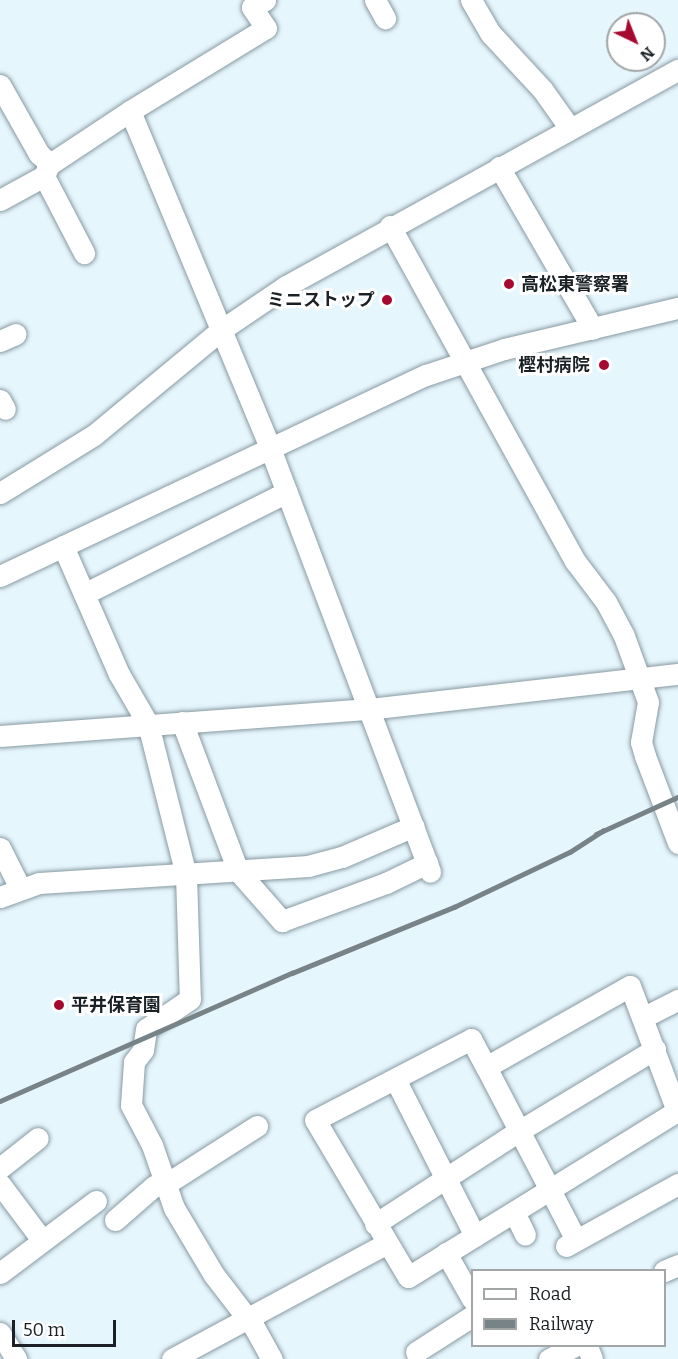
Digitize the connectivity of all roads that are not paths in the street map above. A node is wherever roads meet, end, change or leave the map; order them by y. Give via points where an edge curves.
1 (265, 0) edge
2 (471, 0) edge
3 (678, 70) edge
4 (0, 85) edge
5 (130, 111) junction
6 (569, 127) junction
7 (499, 167) junction
8 (47, 170) junction
9 (0, 200) edge
10 (390, 226) junction
11 (84, 253) dead end
12 (678, 308) edge
13 (593, 329) junction
14 (221, 330) junction
15 (466, 361) junction
16 (270, 448) junction
17 (287, 492) junction
18 (0, 493) edge
19 (63, 546) junction
20 (0, 576) edge
21 (84, 594) junction
22 (678, 674) edge
23 (641, 677) junction
24 (369, 709) junction
25 (182, 722) junction
26 (148, 724) junction
27 (0, 736) edge
28 (414, 826) junction
29 (678, 843) edge
30 (0, 848) edge
31 (238, 872) junction
32 (186, 875) junction
33 (20, 888) junction
34 (0, 897) edge
35 (678, 1000) edge
36 (644, 1017) junction
37 (655, 1049) junction
38 (486, 1068) junction
39 (395, 1079) junction
40 (678, 1112) edge
41 (257, 1126) dead end
42 (519, 1131) junction
43 (38, 1138) dead end
44 (0, 1168) edge
45 (447, 1178) junction
46 (0, 1184) edge
47 (166, 1184) junction
48 (678, 1184) edge
49 (549, 1190) junction
50 (96, 1201) dead end
51 (514, 1212) junction
52 (115, 1220) dead end
53 (375, 1224) junction
54 (525, 1235) dead end
55 (475, 1236) junction
56 (42, 1240) junction
57 (387, 1243) junction
58 (446, 1253) junction
59 (0, 1273) edge
60 (471, 1297) edge
61 (471, 1317) edge
62 (246, 1318) junction
63 (0, 1333) edge
64 (572, 1347) edge
65 (416, 1352) dead end
66 (16, 1359) edge
67 (172, 1359) edge
68 (272, 1359) edge
69 (549, 1359) edge

1 - 5 street via 252,7 266,28
2 - 6 street via 491,34 542,89
3 - 6 street
4 - 8 street
5 - 8 street
5 - 14 street
6 - 7 street
7 - 10 street
7 - 13 street
8 - 9 street
8 - 11 street
10 - 14 street via 286,286
10 - 15 street
12 - 13 street
13 - 15 street
14 - 16 street
14 - 18 street via 94,435
15 - 16 street via 426,375
15 - 23 street via 574,561 606,602
16 - 17 street
16 - 19 street
17 - 21 street
17 - 24 street
19 - 20 street
19 - 21 street
21 - 26 street via 119,674
22 - 23 street
23 - 24 street
23 - 29 street via 648,702 641,742
24 - 25 street
24 - 28 street
25 - 26 street
25 - 31 street
26 - 27 street
26 - 32 street
28 - 31 street via 342,857 308,866
28 - 31 street via 429,868 282,921
30 - 33 street
31 - 32 street
32 - 33 street via 39,883
32 - 47 street via 190,999 146,1029 143,1050 134,1062 130,1105 152,1145
33 - 34 street
35 - 36 street
36 - 37 street
36 - 38 street via 630,986
37 - 40 street
37 - 42 street
38 - 39 street via 471,1039
38 - 42 street
39 - 45 street
39 - 53 street via 315,1120
40 - 49 street
41 - 47 street
42 - 45 street
42 - 49 street
43 - 44 street
45 - 53 street
45 - 55 street
46 - 56 street
47 - 52 street via 154,1185
47 - 62 street via 174,1208 208,1266
48 - 49 street via 570,1243
49 - 51 street
50 - 56 street
51 - 54 street
51 - 55 street
53 - 57 street
55 - 58 street
56 - 59 street
57 - 58 street via 408,1277
57 - 62 street
58 - 60 street
61 - 65 street
62 - 67 street
62 - 68 street
63 - 66 street
64 - 69 street

